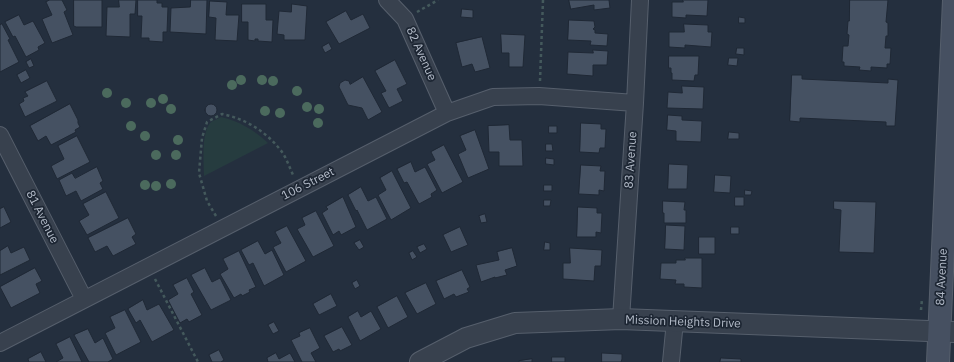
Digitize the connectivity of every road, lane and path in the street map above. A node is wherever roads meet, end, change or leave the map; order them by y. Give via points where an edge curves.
1 (387, 0) edge
2 (438, 0) edge
3 (543, 0) edge
4 (640, 0) edge
5 (954, 0) edge
6 (405, 19) junction
7 (539, 96) junction
8 (635, 103) junction
9 (447, 113) junction
10 (0, 135) edge
11 (300, 188) junction
12 (223, 228) junction
13 (149, 266) junction
14 (84, 299) junction
15 (621, 319) junction
16 (675, 321) junction
17 (947, 332) edge
18 (0, 343) edge
19 (198, 362) edge
20 (420, 362) edge
21 (671, 362) edge
22 (938, 362) edge

1 - 6 street, 82 Avenue
2 - 6 path
3 - 7 path
4 - 8 street, 83 Avenue
5 - 17 main road, 84 Avenue
6 - 9 street, 82 Avenue
7 - 8 street, 106 Street
7 - 9 street, 106 Street via 493,97
8 - 15 street, 83 Avenue
9 - 11 street, 106 Street
10 - 14 street, 81 Avenue
11 - 12 street, 106 Street
11 - 12 path via 282,152 259,128 222,114 207,122 202,138 200,173 207,201
12 - 13 street, 106 Street
13 - 14 street, 106 Street
13 - 19 path
14 - 18 street, 106 Street
15 - 16 street, Mission Heights Drive
15 - 20 street, Mission Heights Drive via 514,323 466,338
16 - 17 street, Mission Heights Drive
16 - 21 street
17 - 22 main road, 84 Avenue

